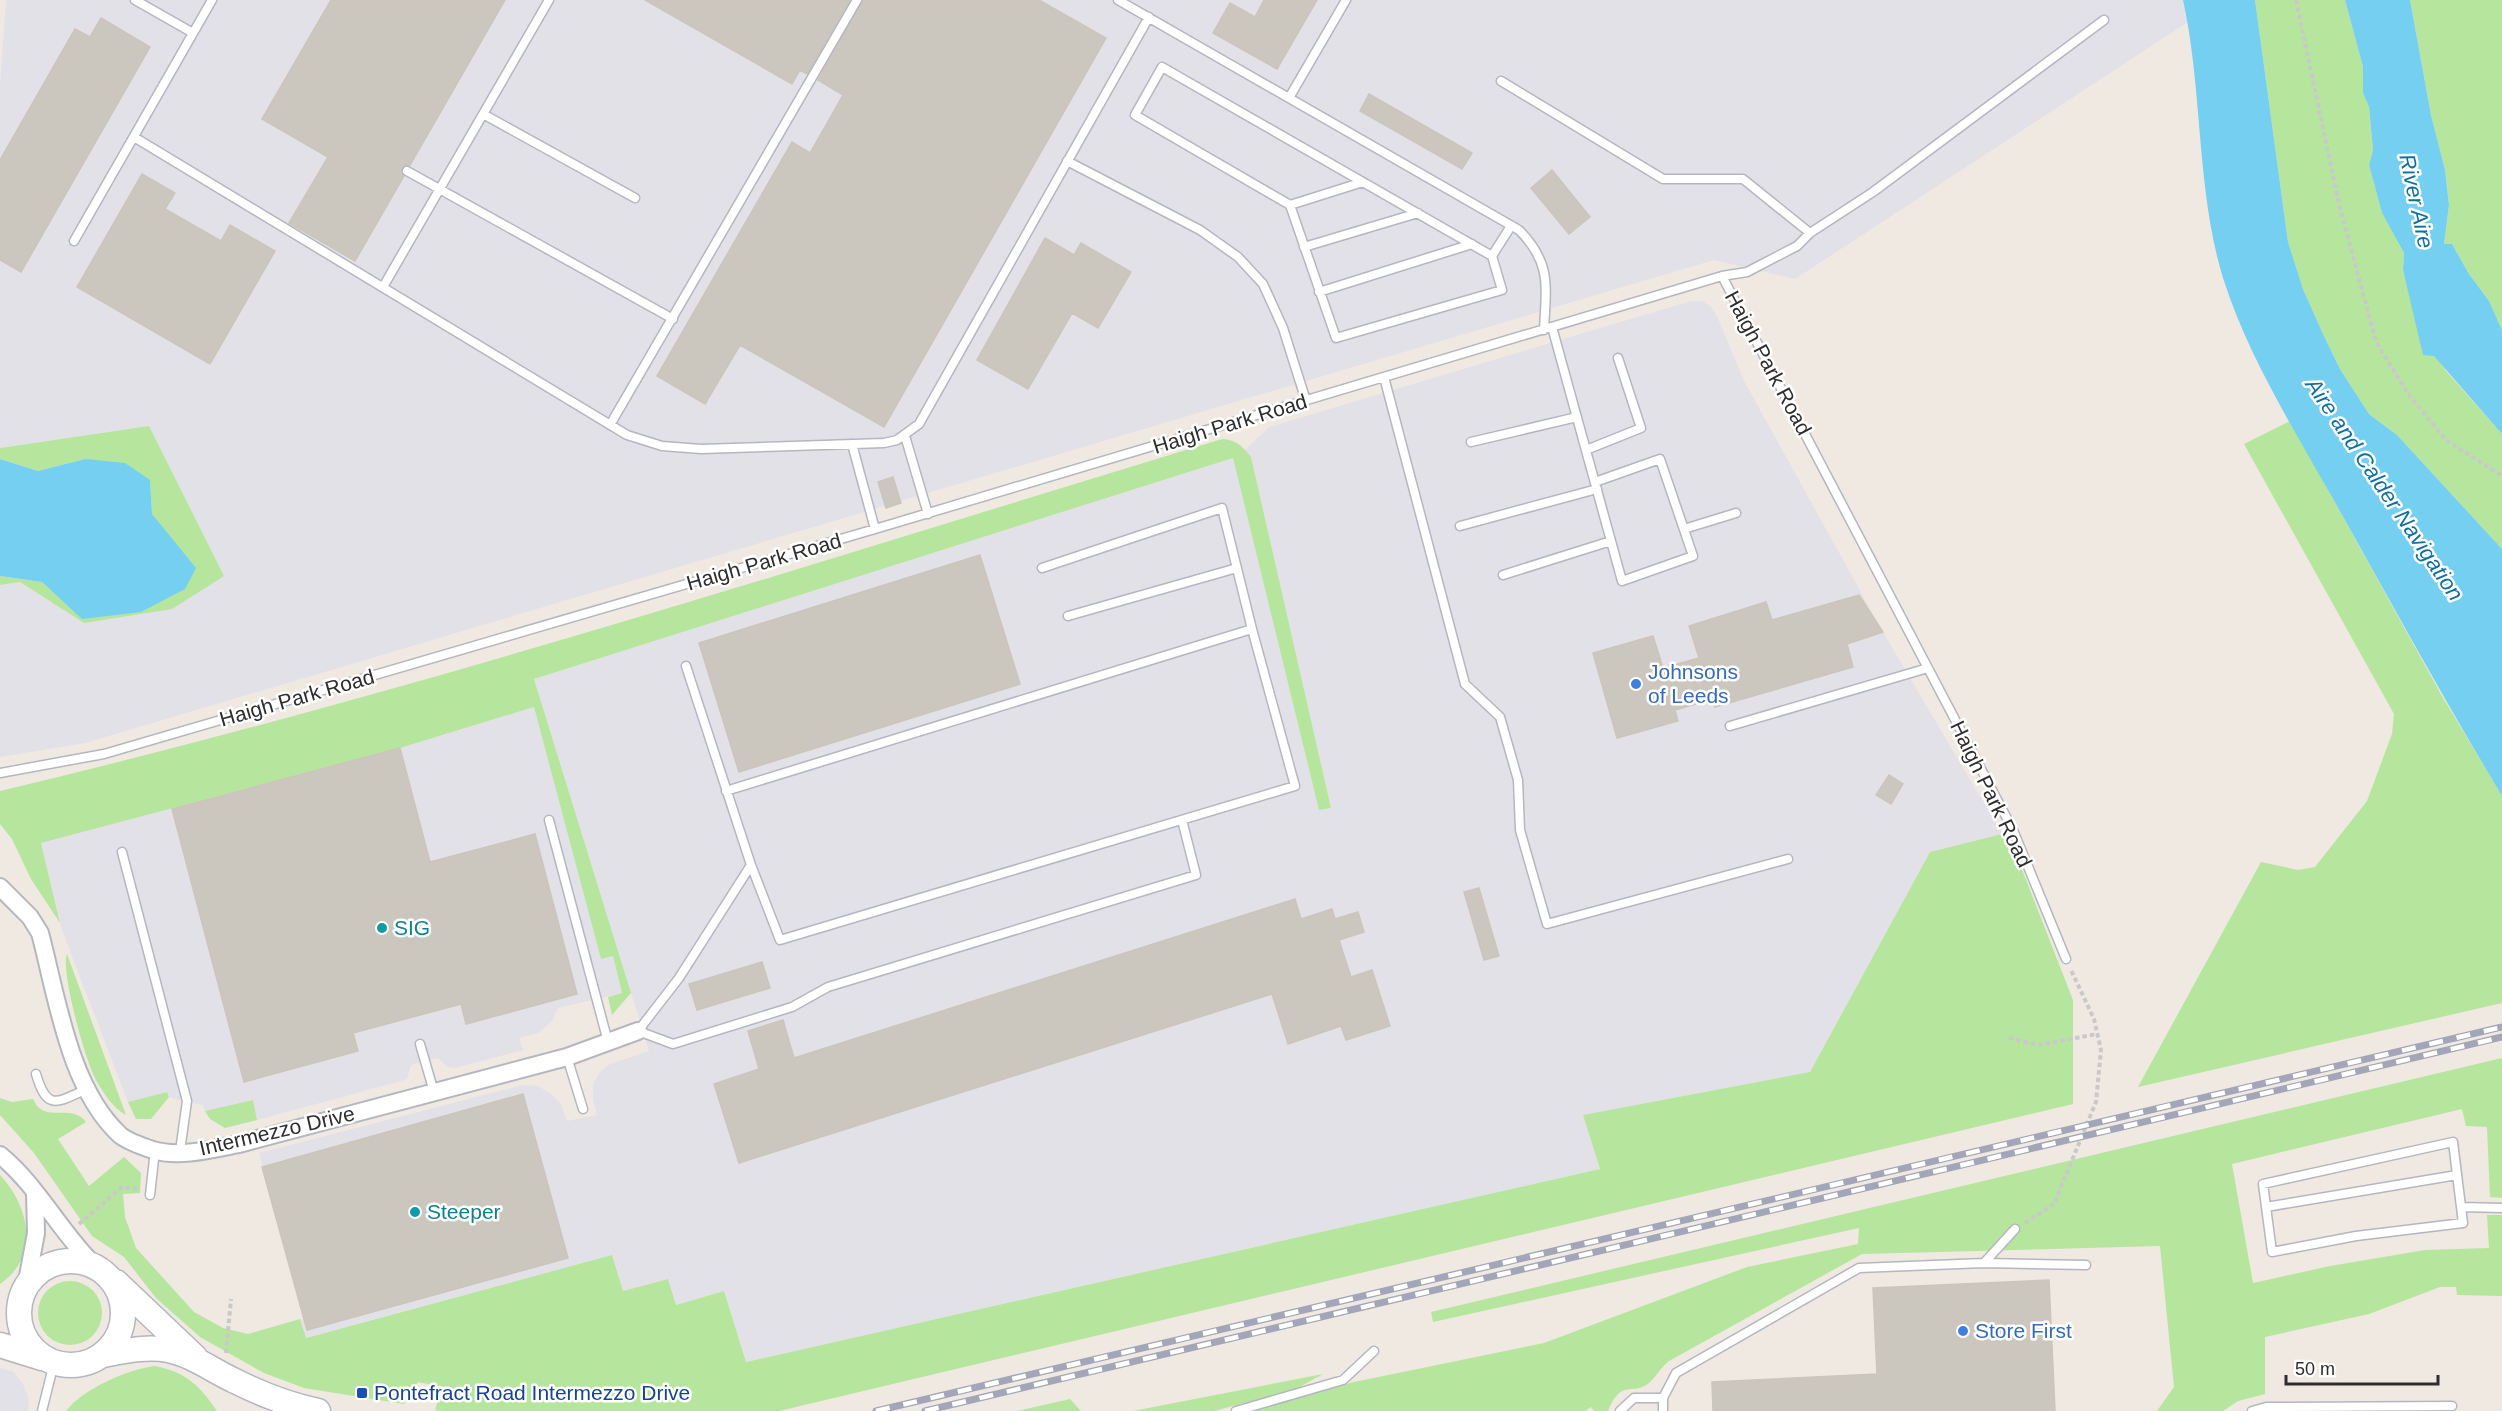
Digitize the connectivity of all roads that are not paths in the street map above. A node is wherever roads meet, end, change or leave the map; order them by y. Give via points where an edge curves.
1 (135, 0) edge
2 (212, 0) edge
3 (549, 0) edge
4 (857, 0) edge
5 (1118, 0) edge
6 (1347, 0) edge
7 (1149, 17) junction
8 (2104, 21) dead end
9 (193, 33) junction
10 (1501, 81) dead end
11 (1289, 98) junction
12 (483, 114) junction
13 (134, 137) junction
14 (1067, 161) junction
15 (407, 171) dead end
16 (1363, 182) junction
17 (440, 190) junction
18 (635, 198) dead end
19 (1290, 205) junction
20 (1418, 213) junction
21 (1511, 226) junction
22 (1810, 233) junction
23 (74, 241) dead end
24 (1472, 244) junction
25 (1304, 247) junction
26 (1492, 256) junction
27 (1722, 276) junction
28 (383, 287) junction
29 (1320, 291) junction
30 (672, 319) junction
31 (1548, 328) junction
32 (1618, 358) dead end
33 (1384, 377) junction
34 (1306, 401) junction
35 (1577, 417) junction
36 (610, 425) junction
37 (905, 436) junction
38 (1470, 442) dead end
39 (852, 444) junction
40 (1586, 450) junction
41 (1596, 486) junction
42 (1736, 513) dead end
43 (928, 514) junction
44 (1460, 526) dead end
45 (1684, 529) junction
46 (876, 530) junction
47 (1611, 541) junction
48 (1042, 568) dead end
49 (1237, 568) junction
50 (1503, 575) dead end
51 (1068, 616) dead end
52 (1252, 629) junction
53 (686, 666) dead end
54 (1928, 668) junction
55 (1730, 726) dead end
56 (0, 773) edge
57 (726, 791) junction
58 (549, 820) dead end
59 (1182, 820) junction
60 (122, 852) dead end
61 (1788, 859) dead end
62 (751, 865) junction
63 (0, 887) edge
64 (2066, 959) road end
65 (638, 1031) junction
66 (608, 1042) junction
67 (420, 1044) dead end
68 (567, 1057) junction
69 (36, 1074) dead end
70 (87, 1089) junction
71 (434, 1092) junction
72 (583, 1109) dead end
73 (155, 1150) junction
74 (180, 1151) junction
75 (0, 1155) edge
76 (2457, 1175) junction
77 (35, 1193) junction
78 (150, 1193) road end
79 (2461, 1206) junction
80 (2266, 1207) junction
81 (2502, 1208) edge
82 (2015, 1229) road end
83 (1984, 1263) junction
84 (2086, 1265) dead end
85 (102, 1271) junction
86 (26, 1287) junction
87 (0, 1303) edge
88 (0, 1345) edge
89 (1374, 1351) dead end
90 (104, 1355) junction
91 (51, 1361) junction
92 (199, 1361) junction
93 (1663, 1398) junction
94 (2452, 1406) dead end
95 (42, 1411) edge
96 (318, 1411) edge
97 (1236, 1411) edge
98 (1620, 1411) edge
99 (1663, 1411) edge
100 (2252, 1411) edge

1 - 9 lane
2 - 9 lane
3 - 12 lane
4 - 30 lane
5 - 7 lane
6 - 11 lane
7 - 11 lane
7 - 14 lane
8 - 22 lane via 1873,192
9 - 13 lane
10 - 22 lane via 1663,179 1743,178
11 - 21 lane
12 - 17 lane
12 - 18 lane
13 - 23 lane
13 - 28 lane
14 - 34 lane via 1200,230 1238,257 1263,284
14 - 37 lane via 919,424
15 - 17 lane
16 - 19 lane
16 - 19 lane via 1162,67 1135,115
16 - 20 lane
17 - 28 lane
17 - 30 lane
19 - 25 lane
20 - 24 lane
20 - 25 lane
21 - 26 lane
21 - 31 lane via 1533,244 1543,262
22 - 27 lane via 1775,259 1748,272
24 - 26 lane
24 - 29 lane
25 - 29 lane
26 - 29 lane via 1502,290 1336,338
27 - 31 lane, Haigh Park Road
27 - 54 lane, Haigh Park Road
28 - 36 lane
30 - 36 lane
31 - 33 lane, Haigh Park Road
31 - 35 lane
32 - 40 lane via 1641,428
33 - 34 lane, Haigh Park Road
33 - 61 lane via 1465,684 1500,717 1518,780 1520,830 1547,924
34 - 43 lane, Haigh Park Road
35 - 38 lane
35 - 40 lane
36 - 39 lane via 662,446 701,449
37 - 39 lane via 884,443
37 - 43 lane
39 - 46 lane
40 - 41 lane
41 - 44 lane
41 - 45 lane via 1660,459
41 - 47 lane
42 - 45 lane
43 - 46 lane, Haigh Park Road
45 - 47 lane via 1693,556 1622,581
46 - 56 lane, Haigh Park Road via 104,754
47 - 50 lane
48 - 49 lane via 1222,508
49 - 51 lane
49 - 52 lane
52 - 57 lane
52 - 59 lane via 1295,786
53 - 57 lane
54 - 55 lane
54 - 64 lane, Haigh Park Road via 2013,830
57 - 62 lane
58 - 66 lane
59 - 62 lane via 780,940
59 - 65 lane via 1196,875 828,987 792,1007 673,1044
60 - 74 lane via 187,1101
62 - 65 lane via 679,978
63 - 70 street, Intermezzo Drive via 40,933 79,1077
65 - 66 street, Intermezzo Drive
66 - 68 street, Intermezzo Drive
67 - 71 lane
68 - 71 street, Intermezzo Drive
68 - 72 lane
69 - 70 lane via 43,1095 50,1101 59,1102
70 - 73 street, Intermezzo Drive via 121,1136
71 - 74 street, Intermezzo Drive via 239,1144
73 - 74 street, Intermezzo Drive
73 - 78 lane
75 - 77 street
76 - 79 lane
76 - 80 lane
76 - 80 lane via 2453,1142 2263,1184
77 - 85 street via 74,1245
77 - 86 street via 36,1233
79 - 80 lane via 2463,1223 2272,1252
79 - 81 lane
82 - 83 lane
83 - 84 lane
83 - 93 lane via 1859,1268 1689,1364 1676,1373
85 - 86 main road via 72,1261 49,1265
85 - 90 main road via 119,1290 124,1307 119,1333
85 - 92 main road
86 - 87 main road
86 - 91 main road via 19,1320 24,1336 34,1350
88 - 91 main road
89 - 97 lane via 1343,1380
90 - 91 main road via 80,1365
90 - 92 main road via 151,1348
91 - 95 lane
92 - 96 main road via 289,1406
93 - 98 lane via 1634,1398
93 - 99 lane
94 - 100 lane via 2266,1407

